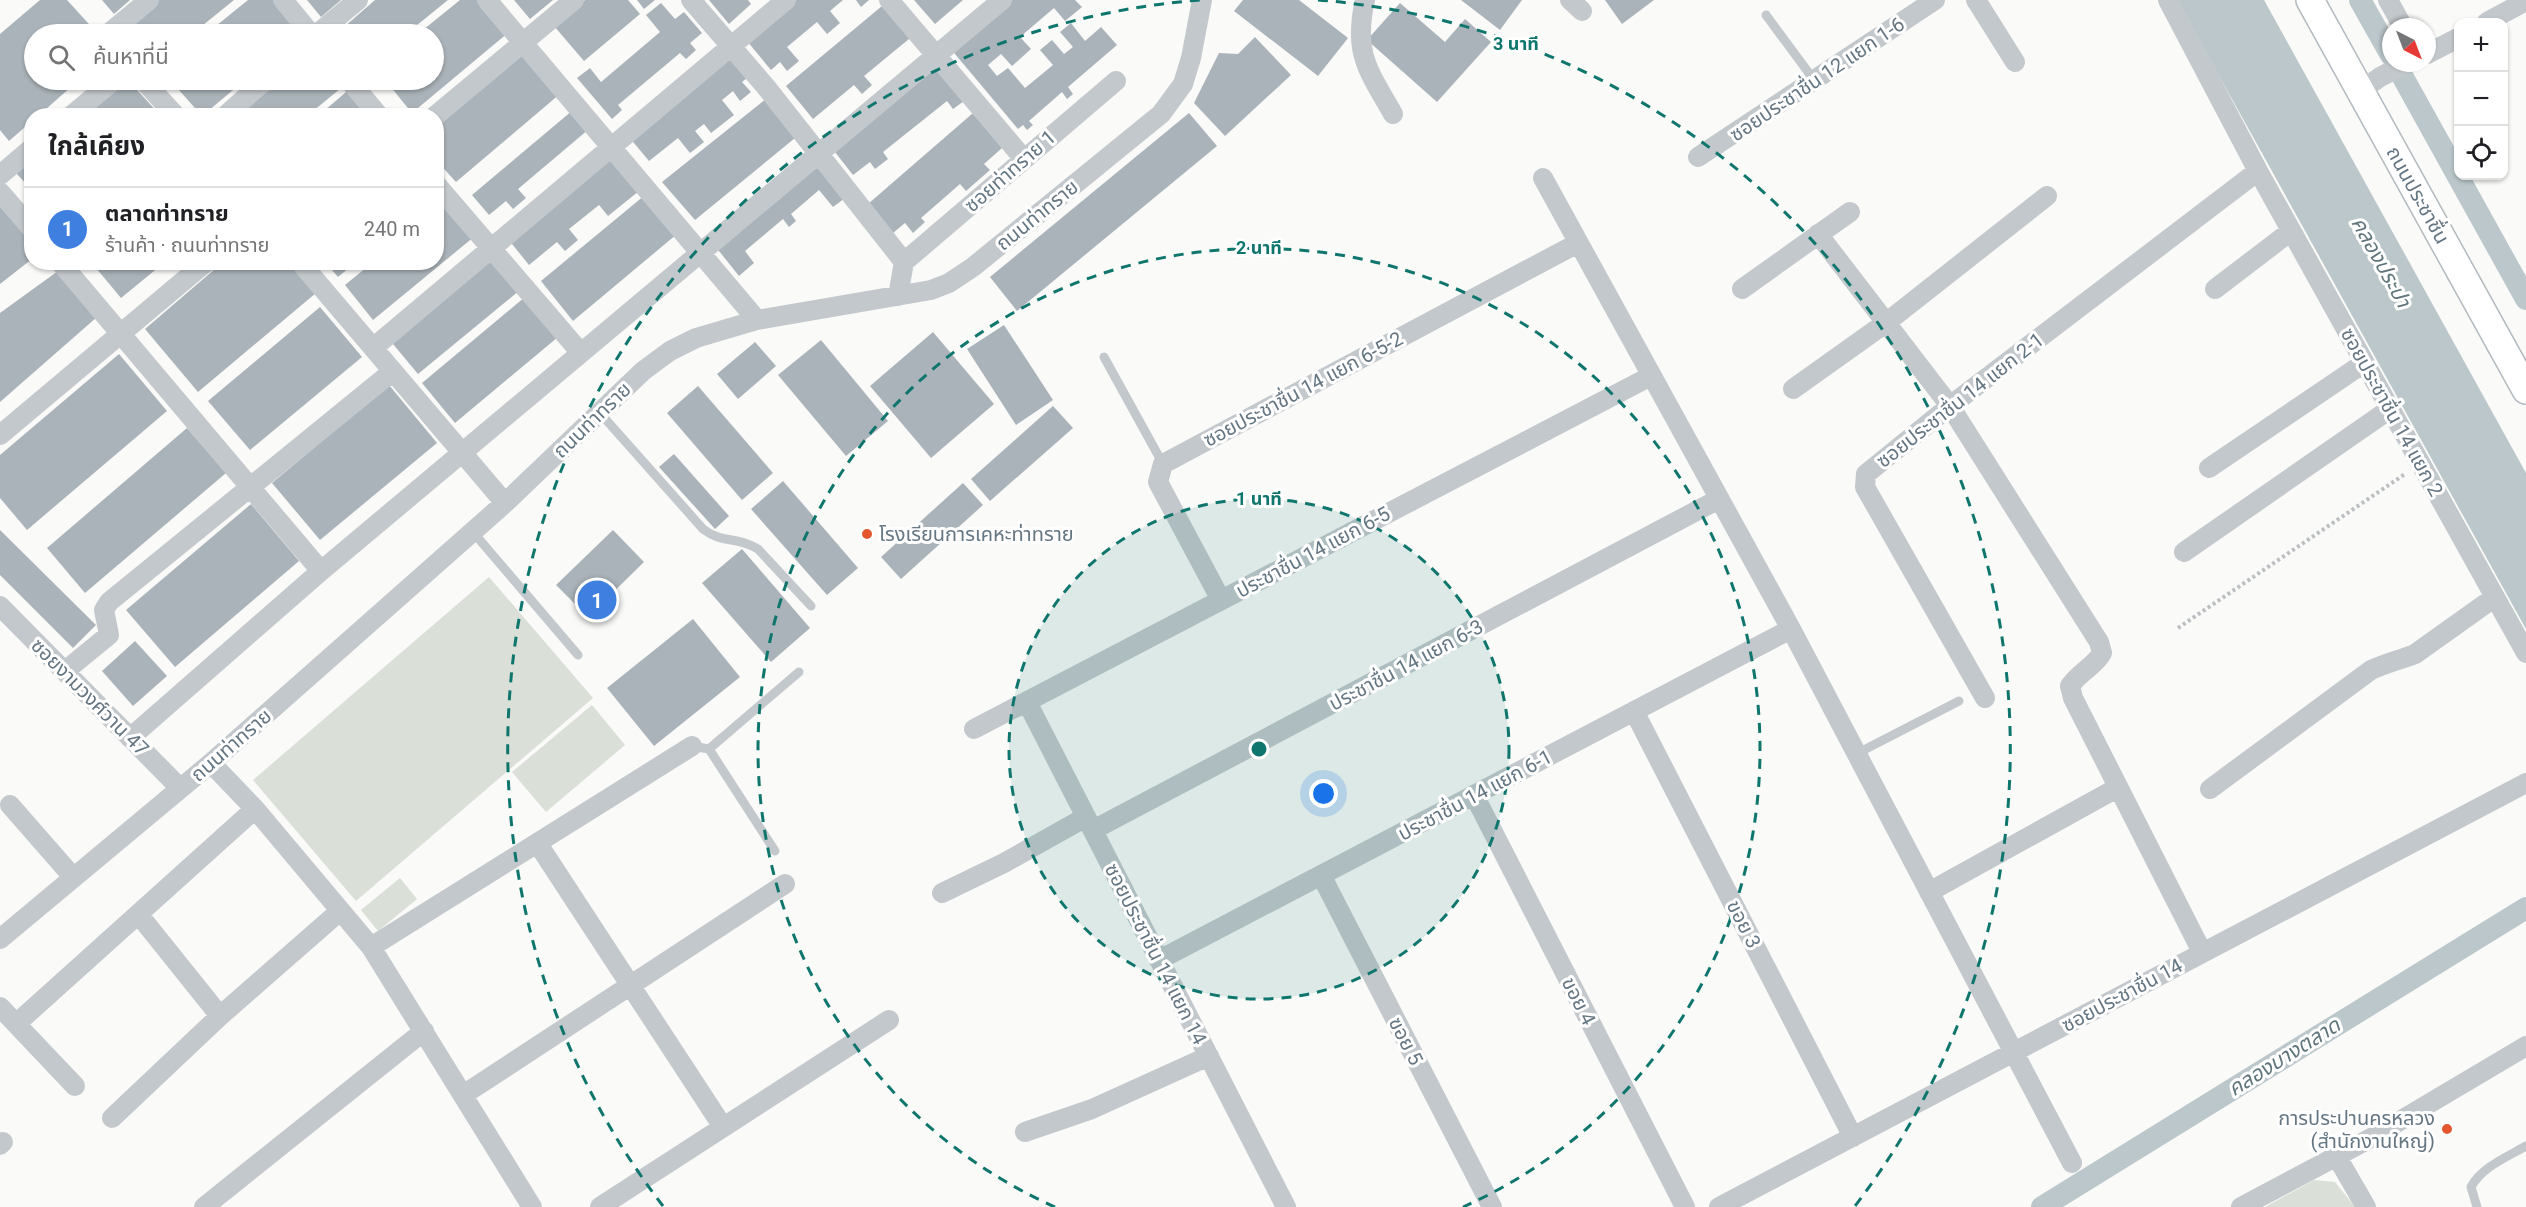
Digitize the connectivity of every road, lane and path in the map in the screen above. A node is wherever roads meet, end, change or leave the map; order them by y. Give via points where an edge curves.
1 (148, 0) edge
2 (283, 0) edge
3 (358, 0) edge
4 (487, 0) edge
5 (574, 0) edge
6 (691, 0) edge
7 (786, 0) edge
8 (889, 0) edge
9 (1002, 0) edge
10 (1202, 0) edge
11 (1365, 0) edge
12 (1935, 0) edge
13 (1976, 0) edge
14 (2168, 0) edge
15 (2310, 0) edge
16 (2388, 0) edge
17 (2526, 2) edge
18 (1766, 15) dead end
19 (2398, 18) edge
20 (2495, 18) edge
21 (120, 24) edge
22 (303, 24) edge
23 (329, 24) edge
24 (2454, 40) edge
25 (522, 43) junction
26 (730, 46) junction
27 (2436, 49) edge
28 (935, 55) junction
29 (2015, 62) dead end
30 (2392, 72) edge
31 (1814, 80) junction
32 (1116, 81) dead end
33 (2371, 84) junction
34 (102, 90) edge
35 (152, 90) edge
36 (255, 90) edge
37 (357, 90) edge
38 (81, 108) edge
39 (169, 108) edge
40 (234, 108) edge
41 (372, 108) edge
42 (444, 108) edge
43 (1393, 114) dead end
44 (612, 148) junction
45 (818, 152) junction
46 (24, 155) edge
47 (1698, 157) dead end
48 (1024, 159) junction
49 (2258, 171) junction
50 (0, 175) edge
51 (1543, 178) dead end
52 (0, 192) edge
53 (444, 193) edge
54 (2047, 196) dead end
55 (1850, 212) dead end
56 (24, 220) edge
57 (2291, 231) junction
58 (1818, 234) junction
59 (1578, 243) junction
60 (492, 249) junction
61 (700, 252) junction
62 (904, 262) junction
63 (67, 270) edge
64 (197, 270) edge
65 (307, 270) edge
66 (1742, 289) dead end
67 (2215, 289) dead end
68 (898, 296) junction
69 (757, 320) junction
70 (1887, 322) junction
71 (121, 334) junction
72 (373, 348) junction
73 (581, 353) junction
74 (1104, 357) dead end
75 (2364, 363) junction
76 (393, 371) junction
77 (1651, 376) junction
78 (1793, 389) dead end
79 (2526, 390) edge
80 (1950, 406) junction
81 (2390, 410) junction
82 (600, 413) junction
83 (0, 435) edge
84 (462, 453) junction
85 (1163, 464) junction
86 (2420, 464) junction
87 (2209, 468) dead end
88 (250, 488) junction
89 (1719, 499) junction
90 (506, 503) junction
91 (473, 532) junction
92 (2184, 552) dead end
93 (321, 571) junction
94 (2495, 597) junction
95 (1221, 600) junction
96 (0, 606) edge
97 (811, 606) dead end
98 (2178, 628) dead end
99 (1791, 629) junction
100 (2526, 653) edge
101 (578, 656) dead end
102 (64, 671) junction
103 (799, 672) dead end
104 (1985, 698) dead end
105 (1959, 701) dead end
106 (1027, 702) junction
107 (1634, 711) junction
108 (974, 729) dead end
109 (130, 738) junction
110 (700, 748) junction
111 (1856, 754) junction
112 (211, 763) junction
113 (2526, 783) edge
114 (180, 788) junction
115 (2117, 788) junction
116 (2210, 789) dead end
117 (1474, 795) junction
118 (10, 806) dead end
119 (255, 809) junction
120 (1089, 824) junction
121 (538, 844) junction
122 (775, 851) dead end
123 (1321, 875) junction
124 (73, 877) junction
125 (785, 885) dead end
126 (1929, 892) junction
127 (942, 893) dead end
128 (340, 912) junction
129 (139, 915) junction
130 (0, 939) edge
131 (371, 947) junction
132 (2202, 952) junction
133 (1159, 960) junction
134 (629, 986) junction
135 (0, 1007) edge
136 (220, 1016) junction
137 (889, 1020) dead end
138 (16, 1024) junction
139 (424, 1031) junction
140 (2526, 1046) edge
141 (2014, 1052) junction
142 (1209, 1056) junction
143 (75, 1086) dead end
144 (463, 1095) junction
145 (112, 1118) dead end
146 (723, 1127) junction
147 (1025, 1132) dead end
148 (1853, 1137) junction
149 (2526, 1146) edge
150 (2337, 1157) junction
151 (2072, 1163) dead end
152 (204, 1207) edge
153 (532, 1207) edge
154 (600, 1207) edge
155 (1286, 1207) edge
156 (1492, 1207) edge
157 (1685, 1207) edge
158 (1719, 1207) edge
159 (2241, 1207) edge
160 (2366, 1207) edge
161 (2477, 1207) edge

1 - 21 street
2 - 22 street
3 - 23 street
4 - 25 street
5 - 25 street
6 - 26 street
7 - 26 street
8 - 28 street
9 - 28 street
10 - 68 street, ถนนท่าทราย via 1183,84 1161,114 973,267 931,290
11 - 43 street via 1359,36 1362,58
12 - 31 street, ซอยประชาชื่น 12 แยก 1-6
13 - 29 street
14 - 49 street, ซอยประชาชื่น 14 แยก 2
15 - 33 main road, ถนนประชาชื่น
16 - 19 street
17 - 20 street
18 - 31 lane
24 - 27 street
25 - 42 street
25 - 44 street
26 - 44 street
26 - 45 street
28 - 45 street
28 - 48 street
30 - 33 street
31 - 47 street, ซอยประชาชื่น 12 แยก 1-6
32 - 48 street, ซอยท่าทราย 1
33 - 79 main road, ถนนประชาชื่น
34 - 38 street
35 - 39 street
36 - 40 street
37 - 41 street
44 - 60 street
44 - 61 street
45 - 61 street
45 - 62 street
46 - 50 street
48 - 62 street, ซอยท่าทราย 1
49 - 57 street, ซอยประชาชื่น 14 แยก 2
49 - 80 street, ซอยประชาชื่น 14 แยก 2-1
51 - 59 street
52 - 56 street
53 - 60 street
54 - 70 street
55 - 58 street
57 - 67 street
57 - 75 street, ซอยประชาชื่น 14 แยก 2
58 - 66 street
58 - 70 street
59 - 77 street
59 - 85 street, ซอยประชาชื่น 14 แยก 6-5-2
60 - 72 street
60 - 73 street
61 - 69 street
61 - 73 street
62 - 68 street
63 - 71 street
64 - 71 street
65 - 72 street
68 - 69 street, ถนนท่าทราย
69 - 82 street, ถนนท่าทราย via 696,338 670,351
70 - 78 street
70 - 80 street
71 - 83 street
71 - 88 street
72 - 76 street
73 - 84 street
74 - 85 lane
75 - 81 street, ซอยประชาชื่น 14 แยก 2
75 - 87 street
76 - 84 street
76 - 88 street
77 - 89 street
77 - 95 street, ประชาชื่น 14 แยก 6-5
80 - 104 street, ซอยประชาชื่น 14 แยก 2-1 via 1875,465 1866,474 1865,487
80 - 115 street via 2099,642 2102,652 2096,663 2076,676 2070,686
81 - 86 street, ซอยประชาชื่น 14 แยก 2
81 - 92 street
82 - 90 street, ถนนท่าทราย
82 - 97 lane via 703,529 714,537 737,540 758,549
84 - 90 street
84 - 93 street
85 - 95 street via 1158,482
86 - 94 street, ซอยประชาชื่น 14 แยก 2
86 - 98 path
88 - 93 street
88 - 102 street via 108,602 104,610 108,637
89 - 99 street
89 - 120 street, ประชาชื่น 14 แยก 6-3
90 - 91 street, ถนนท่าทราย
91 - 101 lane
91 - 112 street, ถนนท่าทราย
93 - 109 street
94 - 100 street, ซอยประชาชื่น 14 แยก 2
94 - 116 street via 2415,654 2371,669
95 - 106 street, ประชาชื่น 14 แยก 6-5
96 - 102 street, ซอยงามวงศ์วาน 47
99 - 107 street, ประชาชื่น 14 แยก 6-1
99 - 111 street
102 - 109 street, ซอยงามวงศ์วาน 47
103 - 110 lane
105 - 111 lane
106 - 108 street, ประชาชื่น 14 แยก 6-5
106 - 120 street, ซอยประชาชื่น 14 แยก 14
107 - 117 street, ประชาชื่น 14 แยก 6-1
107 - 148 street, ขอย 3
109 - 114 street, ซอยงามวงศ์วาน 47
110 - 121 street
110 - 122 lane
111 - 126 street
112 - 114 street, ถนนท่าทราย
112 - 119 street
113 - 132 street, ซอยประชาชื่น 14
114 - 124 street, ถนนท่าทราย
115 - 126 street
115 - 132 street
117 - 123 street, ประชาชื่น 14 แยก 6-1
117 - 157 street, ขอย 4
118 - 124 street
119 - 128 street
119 - 129 street
120 - 127 street, ประชาชื่น 14 แยก 6-3
120 - 133 street, ซอยประชาชื่น 14 แยก 14
121 - 131 street
121 - 134 street
123 - 133 street, ประชาชื่น 14 แยก 6-1
123 - 156 street, ฃอย 5
124 - 130 street, ถนนท่าทราย
125 - 134 street
126 - 141 street
128 - 131 street
128 - 136 street
129 - 136 street
129 - 138 street
131 - 139 street
132 - 141 street, ซอยประชาชื่น 14
133 - 142 street, ซอยประชาชื่น 14 แยก 14
134 - 144 street
134 - 146 street
135 - 138 street
136 - 145 street
137 - 146 street
138 - 143 street
139 - 144 street
139 - 152 street
140 - 150 street
141 - 148 street, ซอยประชาชื่น 14
141 - 151 street
142 - 147 street via 1092,1109
142 - 155 street, ซอยประชาชื่น 14 แยก 14
144 - 153 street
146 - 154 street
148 - 158 street, ซอยประชาชื่น 14
149 - 161 lane via 2476,1178 2471,1187
150 - 159 street
150 - 160 street

